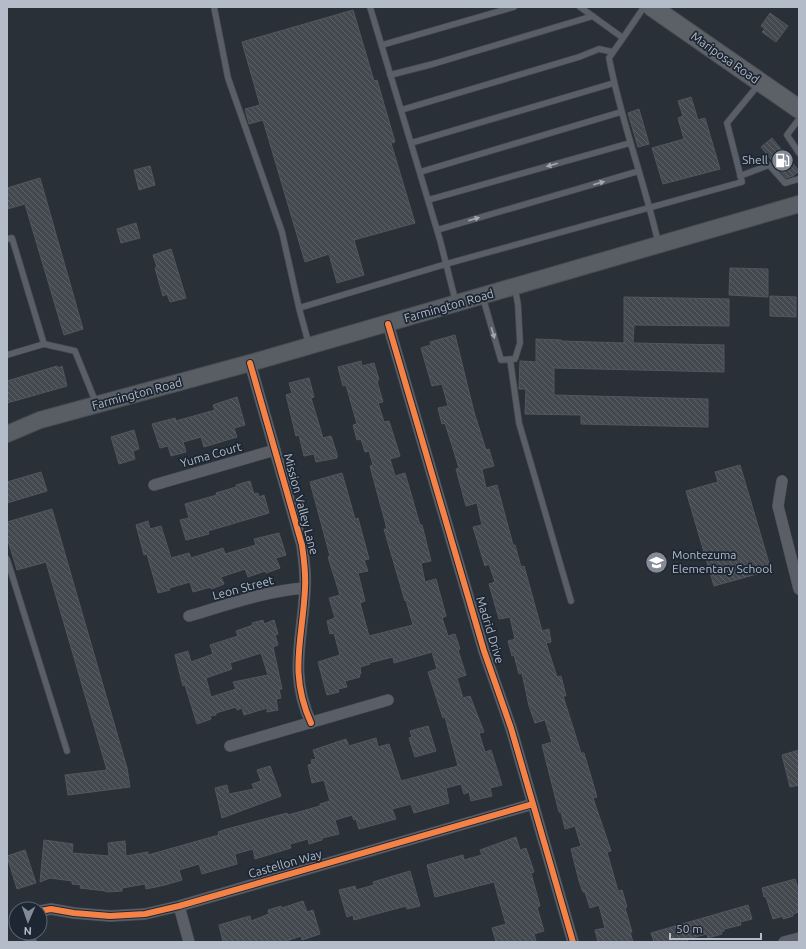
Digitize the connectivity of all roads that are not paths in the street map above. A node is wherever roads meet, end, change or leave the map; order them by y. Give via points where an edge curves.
1 (214, 7) edge
2 (370, 7) edge
3 (514, 7) edge
4 (580, 7) edge
5 (644, 7) edge
6 (652, 7) edge
7 (593, 16) junction
8 (622, 38) junction
9 (382, 45) junction
10 (613, 52) junction
11 (390, 75) junction
12 (760, 82) junction
13 (614, 83) junction
14 (799, 109) edge
15 (401, 110) junction
16 (621, 112) junction
17 (799, 119) edge
18 (411, 143) junction
19 (630, 143) junction
20 (799, 153) edge
21 (639, 171) junction
22 (420, 172) junction
23 (740, 176) junction
24 (799, 179) edge
25 (428, 200) junction
26 (799, 204) edge
27 (650, 208) junction
28 (437, 230) junction
29 (7, 239) edge
30 (659, 245) junction
31 (446, 264) junction
32 (514, 286) junction
33 (482, 296) junction
34 (456, 303) junction
35 (299, 308) junction
36 (388, 324) junction
37 (44, 344) junction
38 (309, 346) junction
39 (7, 355) edge
40 (510, 359) junction
41 (250, 363) junction
42 (97, 405) junction
43 (7, 434) edge
44 (275, 450) junction
45 (782, 481) dead end
46 (154, 485) dead end
47 (7, 559) edge
48 (796, 566) edge
49 (305, 588) junction
50 (799, 588) edge
51 (571, 601) dead end
52 (189, 616) dead end
53 (388, 700) dead end
54 (311, 723) junction
55 (230, 746) dead end
56 (67, 751) dead end
57 (533, 804) junction
58 (179, 906) junction
59 (48, 909) edge
60 (799, 938) edge
61 (189, 942) edge
62 (573, 942) edge
63 (784, 942) edge

1 - 35 lane via 228,78 282,232
2 - 9 lane
3 - 9 lane
4 - 7 lane
5 - 8 lane
6 - 12 main road, Mariposa Road
7 - 8 lane
7 - 11 lane
8 - 10 lane
9 - 11 lane
10 - 13 lane via 609,58
10 - 15 lane via 599,50
11 - 15 lane
12 - 14 main road, Mariposa Road
12 - 23 lane via 727,123
13 - 16 lane
13 - 18 lane
15 - 18 lane
16 - 19 lane
16 - 22 lane
17 - 20 lane via 787,135
18 - 22 lane
19 - 21 lane
19 -> 25 lane
21 - 27 lane
28 -> 21 lane
22 - 25 lane
23 - 24 lane via 769,166 785,183
23 - 27 lane via 742,182
25 - 28 lane
26 - 30 main road, Farmington Road
27 - 30 lane
27 - 31 lane
28 - 31 lane
29 - 37 lane via 12,238
30 - 32 main road, Farmington Road
31 - 34 lane
31 - 35 lane
32 - 33 main road, Farmington Road
32 - 40 lane via 518,304 520,343 515,359
33 - 34 main road, Farmington Road
33 -> 40 lane via 501,360
34 - 36 main road, Farmington Road
35 - 38 lane
36 - 38 main road, Farmington Road
36 - 57 street, Madrid Drive via 484,651 511,728
37 - 39 lane
37 - 42 lane via 75,351
38 - 41 main road, Farmington Road
40 - 51 lane via 519,423
41 - 42 main road, Farmington Road
41 - 44 street, Mission Valley Lane
42 - 43 main road, Farmington Road via 40,420
44 - 46 street, Yuma Court
44 - 49 street, Mission Valley Lane via 302,545
45 - 48 street via 778,506
47 - 56 lane
48 - 50 street
49 - 52 street, Leon Street via 270,593
49 - 54 street, Mission Valley Lane via 298,675 301,695
53 - 54 street
54 - 55 street
57 - 58 street, Castellon Way
57 - 62 street, Madrid Drive
58 - 59 street, Castellon Way via 145,914 110,916
58 - 61 street
60 - 63 street

